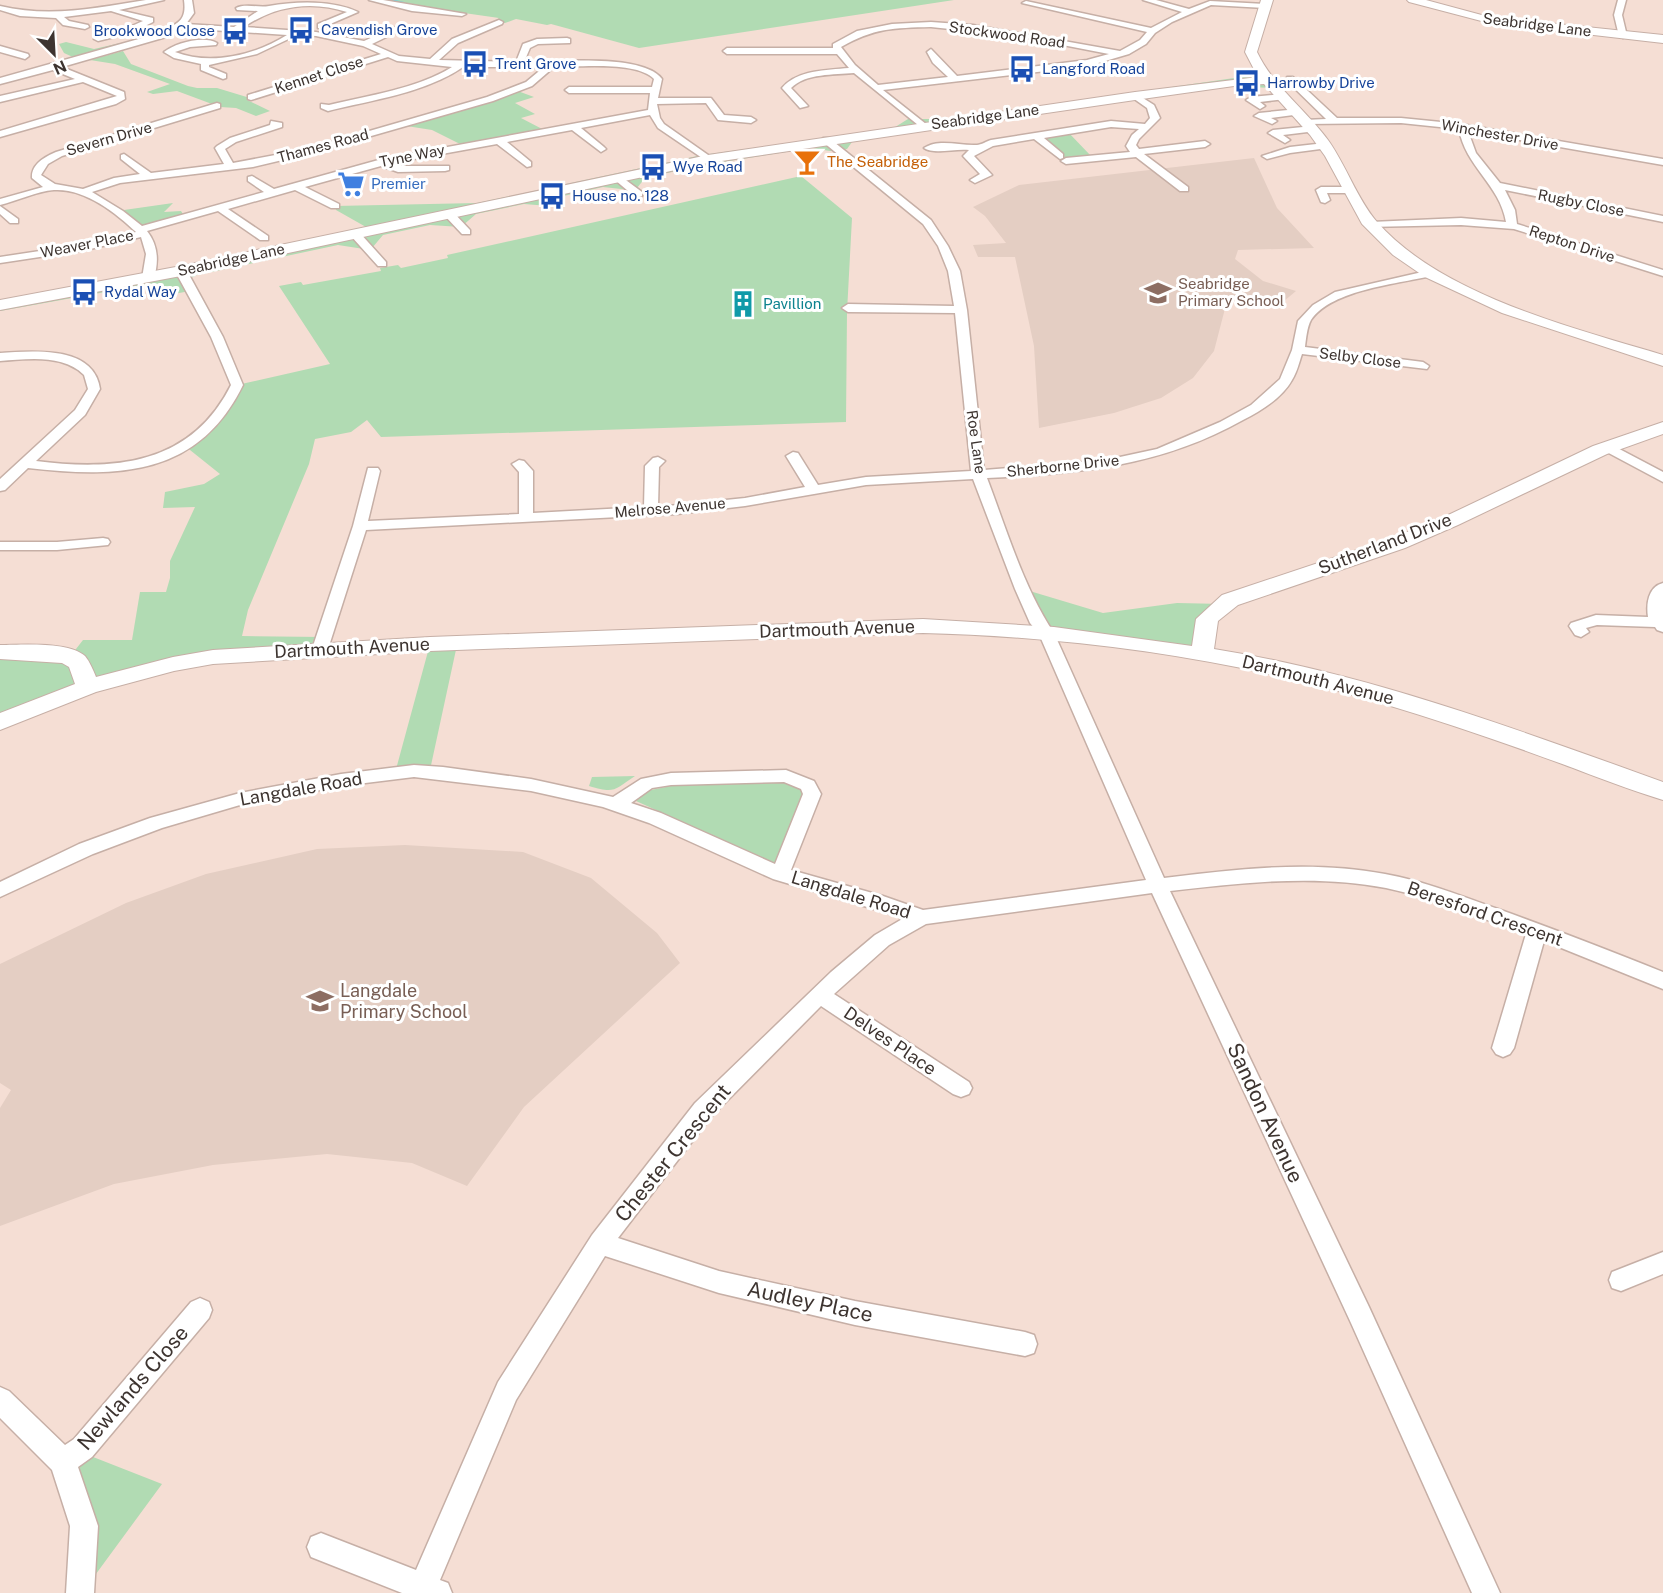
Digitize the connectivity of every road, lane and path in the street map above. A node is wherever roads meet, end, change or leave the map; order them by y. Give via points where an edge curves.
1 (160, 0) edge
2 (188, 0) edge
3 (351, 0) edge
4 (373, 0) edge
5 (1147, 0) edge
6 (1413, 0) edge
7 (1622, 0) edge
8 (1026, 3) dead end
9 (1266, 3) edge
10 (334, 4) junction
11 (0, 8) edge
12 (240, 8) dead end
13 (104, 9) junction
14 (268, 9) junction
15 (1188, 11) junction
16 (462, 14) dead end
17 (59, 17) junction
18 (500, 22) dead end
19 (323, 23) dead end
20 (181, 26) junction
21 (402, 26) dead end
22 (85, 27) dead end
23 (236, 28) junction
24 (1152, 31) junction
25 (297, 32) junction
26 (1623, 36) junction
27 (98, 39) dead end
28 (1663, 39) edge
29 (567, 41) dead end
30 (213, 44) dead end
31 (365, 44) junction
32 (268, 46) junction
33 (0, 49) edge
34 (285, 50) dead end
35 (727, 51) dead end
36 (838, 51) junction
37 (931, 52) dead end
38 (1121, 54) junction
39 (387, 55) junction
40 (20, 56) dead end
41 (206, 62) junction
42 (432, 62) junction
43 (460, 65) junction
44 (519, 65) junction
45 (551, 65) junction
46 (54, 67) junction
47 (856, 70) junction
48 (224, 76) dead end
49 (954, 78) junction
50 (84, 79) junction
51 (1290, 79) dead end
52 (1267, 80) junction
53 (0, 81) edge
54 (878, 88) junction
55 (568, 90) dead end
56 (656, 90) junction
57 (260, 96) dead end
58 (1135, 96) junction
59 (1283, 97) junction
60 (0, 99) edge
61 (654, 100) junction
62 (324, 106) dead end
63 (802, 106) dead end
64 (1260, 106) dead end
65 (212, 110) dead end
66 (653, 112) junction
67 (751, 120) dead end
68 (1272, 121) dead end
69 (1306, 121) junction
70 (1335, 122) junction
71 (276, 126) dead end
72 (573, 126) junction
73 (923, 126) junction
74 (1146, 127) junction
75 (1463, 127) junction
76 (0, 134) edge
77 (1037, 137) junction
78 (500, 140) junction
79 (826, 140) junction
80 (1285, 140) dead end
81 (1205, 144) dead end
82 (1325, 147) junction
83 (929, 148) dead end
84 (978, 148) junction
85 (601, 149) dead end
86 (1136, 153) junction
87 (1267, 156) dead end
88 (124, 157) dead end
89 (708, 159) junction
90 (382, 162) junction
91 (1663, 162) edge
92 (527, 164) dead end
93 (230, 167) junction
94 (445, 168) dead end
95 (149, 176) junction
96 (619, 178) junction
97 (252, 179) dead end
98 (975, 180) dead end
99 (296, 186) junction
100 (1500, 186) junction
101 (53, 187) junction
102 (1184, 189) dead end
103 (1350, 190) junction
104 (83, 192) junction
105 (273, 193) junction
106 (638, 194) dead end
107 (1325, 200) dead end
108 (0, 202) edge
109 (335, 206) dead end
110 (220, 208) junction
111 (0, 209) edge
112 (168, 211) dead end
113 (449, 214) junction
114 (195, 215) junction
115 (1663, 219) edge
116 (14, 221) dead end
117 (1371, 225) junction
118 (1512, 226) junction
119 (142, 232) junction
120 (466, 232) dead end
121 (355, 234) junction
122 (264, 238) dead end
123 (0, 248) edge
124 (31, 255) junction
125 (0, 260) edge
126 (382, 264) dead end
127 (181, 271) junction
128 (1431, 273) junction
129 (1663, 273) edge
130 (148, 278) junction
131 (0, 305) edge
132 (848, 308) dead end
133 (961, 310) junction
134 (1298, 350) junction
135 (0, 357) edge
136 (1663, 361) edge
137 (1423, 366) dead end
138 (1663, 428) edge
139 (1608, 447) junction
140 (793, 456) dead end
141 (658, 460) dead end
142 (27, 464) junction
143 (519, 464) dead end
144 (373, 471) dead end
145 (978, 474) junction
146 (1663, 478) edge
147 (0, 487) edge
148 (813, 489) junction
149 (651, 511) junction
150 (526, 517) junction
151 (360, 526) junction
152 (104, 542) dead end
153 (0, 546) edge
154 (1663, 588) edge
155 (1661, 625) edge
156 (1581, 632) dead end
157 (1046, 633) junction
158 (320, 649) junction
159 (0, 652) edge
160 (1202, 654) junction
161 (88, 687) junction
162 (0, 722) edge
163 (1663, 791) edge
164 (616, 804) junction
165 (780, 874) junction
166 (1157, 884) junction
167 (0, 890) edge
168 (922, 917) junction
169 (1537, 930) junction
170 (1663, 981) edge
171 (820, 994) junction
172 (1503, 1047) dead end
173 (961, 1088) dead end
174 (600, 1243) junction
175 (1663, 1263) edge
176 (1621, 1280) dead end
177 (200, 1310) dead end
178 (1025, 1344) dead end
179 (0, 1400) edge
180 (63, 1462) junction
181 (321, 1547) dead end
182 (426, 1592) edge
183 (80, 1593) edge
184 (1486, 1593) edge

1 - 13 street
2 - 20 street via 189,13
3 - 10 street
4 - 16 street
5 - 15 street
6 - 26 street, Seabridge Lane via 1489,20
7 - 26 street via 1618,15
8 - 24 street
9 - 15 street via 1210,3
9 - 52 street via 1251,52
10 - 14 street via 304,2
10 - 19 street via 354,12
11 - 17 street
12 - 14 street
13 - 17 street
13 - 27 street via 155,21
14 - 23 street
15 - 24 street
17 - 22 street via 66,23
18 - 42 street via 455,42
20 - 23 street
20 - 46 street via 145,42
21 - 31 street
23 - 25 street
24 - 38 street via 1143,42
25 - 31 street
25 - 32 street
26 - 28 street, Seabridge Lane
29 - 44 street via 526,46
30 - 41 street via 202,42 168,52
31 - 39 street
32 - 34 street
32 - 41 street via 226,60
33 - 40 street
35 - 36 street
36 - 38 street, Stockwood Road via 836,46 845,37 860,31 938,25 1025,35
36 - 47 street
37 - 49 street
38 - 49 street via 1061,68
39 - 42 street
39 - 57 street, Kennet Close via 334,68
41 - 48 street via 204,68
42 - 43 street
43 - 44 street
43 - 62 street via 428,80
44 - 45 street
45 - 56 street via 640,68 658,79
45 - 93 street, Thames Road via 529,84 490,99 300,153
46 - 50 street
46 - 53 street
47 - 54 street
47 - 63 street via 790,83 786,88 789,94
49 - 54 street
50 - 60 street
50 - 76 street via 122,97
51 - 70 street
52 - 58 street, Seabridge Lane
52 - 59 street
54 - 73 street
55 - 56 street
56 - 61 street
58 - 73 street, Seabridge Lane
58 - 74 street via 1155,112 1154,122
59 - 64 street via 1251,100
59 - 69 street
61 - 66 street
61 - 67 street via 708,100 721,118
65 - 101 street, Severn Drive via 50,158 36,176 41,183
66 - 72 street, Tyne Way
66 - 89 street via 661,126
68 - 69 street via 1259,116
69 - 70 street, Winchester Drive
69 - 80 street via 1273,133
69 - 82 street
70 - 75 street, Winchester Drive via 1407,121
71 - 93 street via 220,148
72 - 78 street, Tyne Way
72 - 85 street
73 - 79 street, Seabridge Lane
74 - 77 street via 1111,124
74 - 86 street via 1132,141
75 - 91 street, Winchester Drive
75 - 100 street via 1464,141 1472,155
77 - 84 street
77 - 86 street via 1063,159
78 - 90 street, Tyne Way
78 - 92 street
79 - 89 street, Seabridge Lane
79 - 133 street, Roe Lane via 937,234 954,271
81 - 86 street
82 - 87 street
82 - 103 street
83 - 84 street
84 - 98 street via 969,156 987,175
86 - 102 street
88 - 95 street
89 - 96 street, Seabridge Lane
90 - 94 street via 398,169
90 - 99 street, Tyne Way
93 - 95 street, Thames Road
95 - 104 street, Thames Road via 118,180
96 - 106 street
96 - 113 street, Seabridge Lane
97 - 105 street
99 - 105 street, Tyne Way
99 - 109 street
100 - 115 street, Rugby Close
100 - 118 street via 1511,211
101 - 104 street
101 - 108 street
103 - 107 street via 1321,190
103 - 117 street
104 - 119 street
105 - 110 street, Tyne Way
110 - 114 street, Tyne Way
110 - 122 street
111 - 116 street
112 - 114 street via 182,207
113 - 120 street
113 - 121 street, Seabridge Lane
114 - 119 street, Tyne Way
117 - 118 street, Repton Drive via 1465,222
117 - 128 street via 1389,244
118 - 129 street, Repton Drive
119 - 124 street, Weaver Place via 86,247
119 - 130 street via 150,242
121 - 126 street
121 - 127 street, Seabridge Lane
123 - 124 street, Weaver Place via 14,247
124 - 125 street, Weaver Place
127 - 130 street, Seabridge Lane
127 - 142 street via 217,337 237,385 218,420 192,442 144,462 87,470
128 - 134 street, Sherborne Drive via 1339,294 1317,307 1304,321
128 - 136 street via 1553,326
130 - 131 street, Seabridge Lane
132 - 133 street
133 - 145 street, Roe Lane
134 - 137 street, Selby Close
134 - 145 street, Sherborne Drive via 1286,380 1273,394 1256,408 1194,440 1106,464
135 - 142 street via 50,356 76,362 92,376 94,389 80,412
138 - 139 street, Sutherland Drive
139 - 146 street
139 - 160 street, Sutherland Drive via 1420,535 1230,600 1207,619
140 - 148 street
141 - 149 street via 652,466
142 - 147 street
143 - 150 street via 526,471
144 - 151 street
145 - 148 street, Melrose Avenue via 866,480
145 - 157 street, Roe Lane via 1023,588
148 - 149 street, Melrose Avenue via 745,502
149 - 150 street, Melrose Avenue
150 - 151 street, Melrose Avenue
151 - 158 street
152 - 153 street
154 - 155 street via 1656,596 1654,615
155 - 156 street via 1596,620 1577,626
157 - 158 street, Dartmouth Avenue via 923,626
157 - 160 street, Dartmouth Avenue
157 - 166 street, Sandon Avenue
158 - 161 street, Dartmouth Avenue via 189,660
159 - 161 street via 69,658 76,661
160 - 163 street, Dartmouth Avenue via 1300,673 1393,699 1483,726
161 - 162 street, Dartmouth Avenue
164 - 165 street, Langdale Road
164 - 165 street, Langdale Road via 647,783 671,779 786,776 797,780 808,785 812,794
164 - 167 street, Langdale Road via 577,793 443,773 414,771 341,780 240,799 156,823 86,849
165 - 168 street, Langdale Road
166 - 168 street, Chester Crescent
166 - 169 street, Beresford Crescent via 1281,874 1345,876 1433,893
166 - 184 street, Sandon Avenue via 1365,1325
168 - 171 street, Chester Crescent via 882,940
169 - 170 street, Beresford Crescent
169 - 172 street
171 - 173 street, Delves Place
171 - 174 street, Chester Crescent via 703,1110
174 - 178 street, Audley Place via 719,1282
174 - 182 street, Chester Crescent via 507,1391
175 - 176 street
177 - 180 street, Newlands Close via 83,1448
179 - 180 street
180 - 183 street via 84,1526
181 - 182 street

